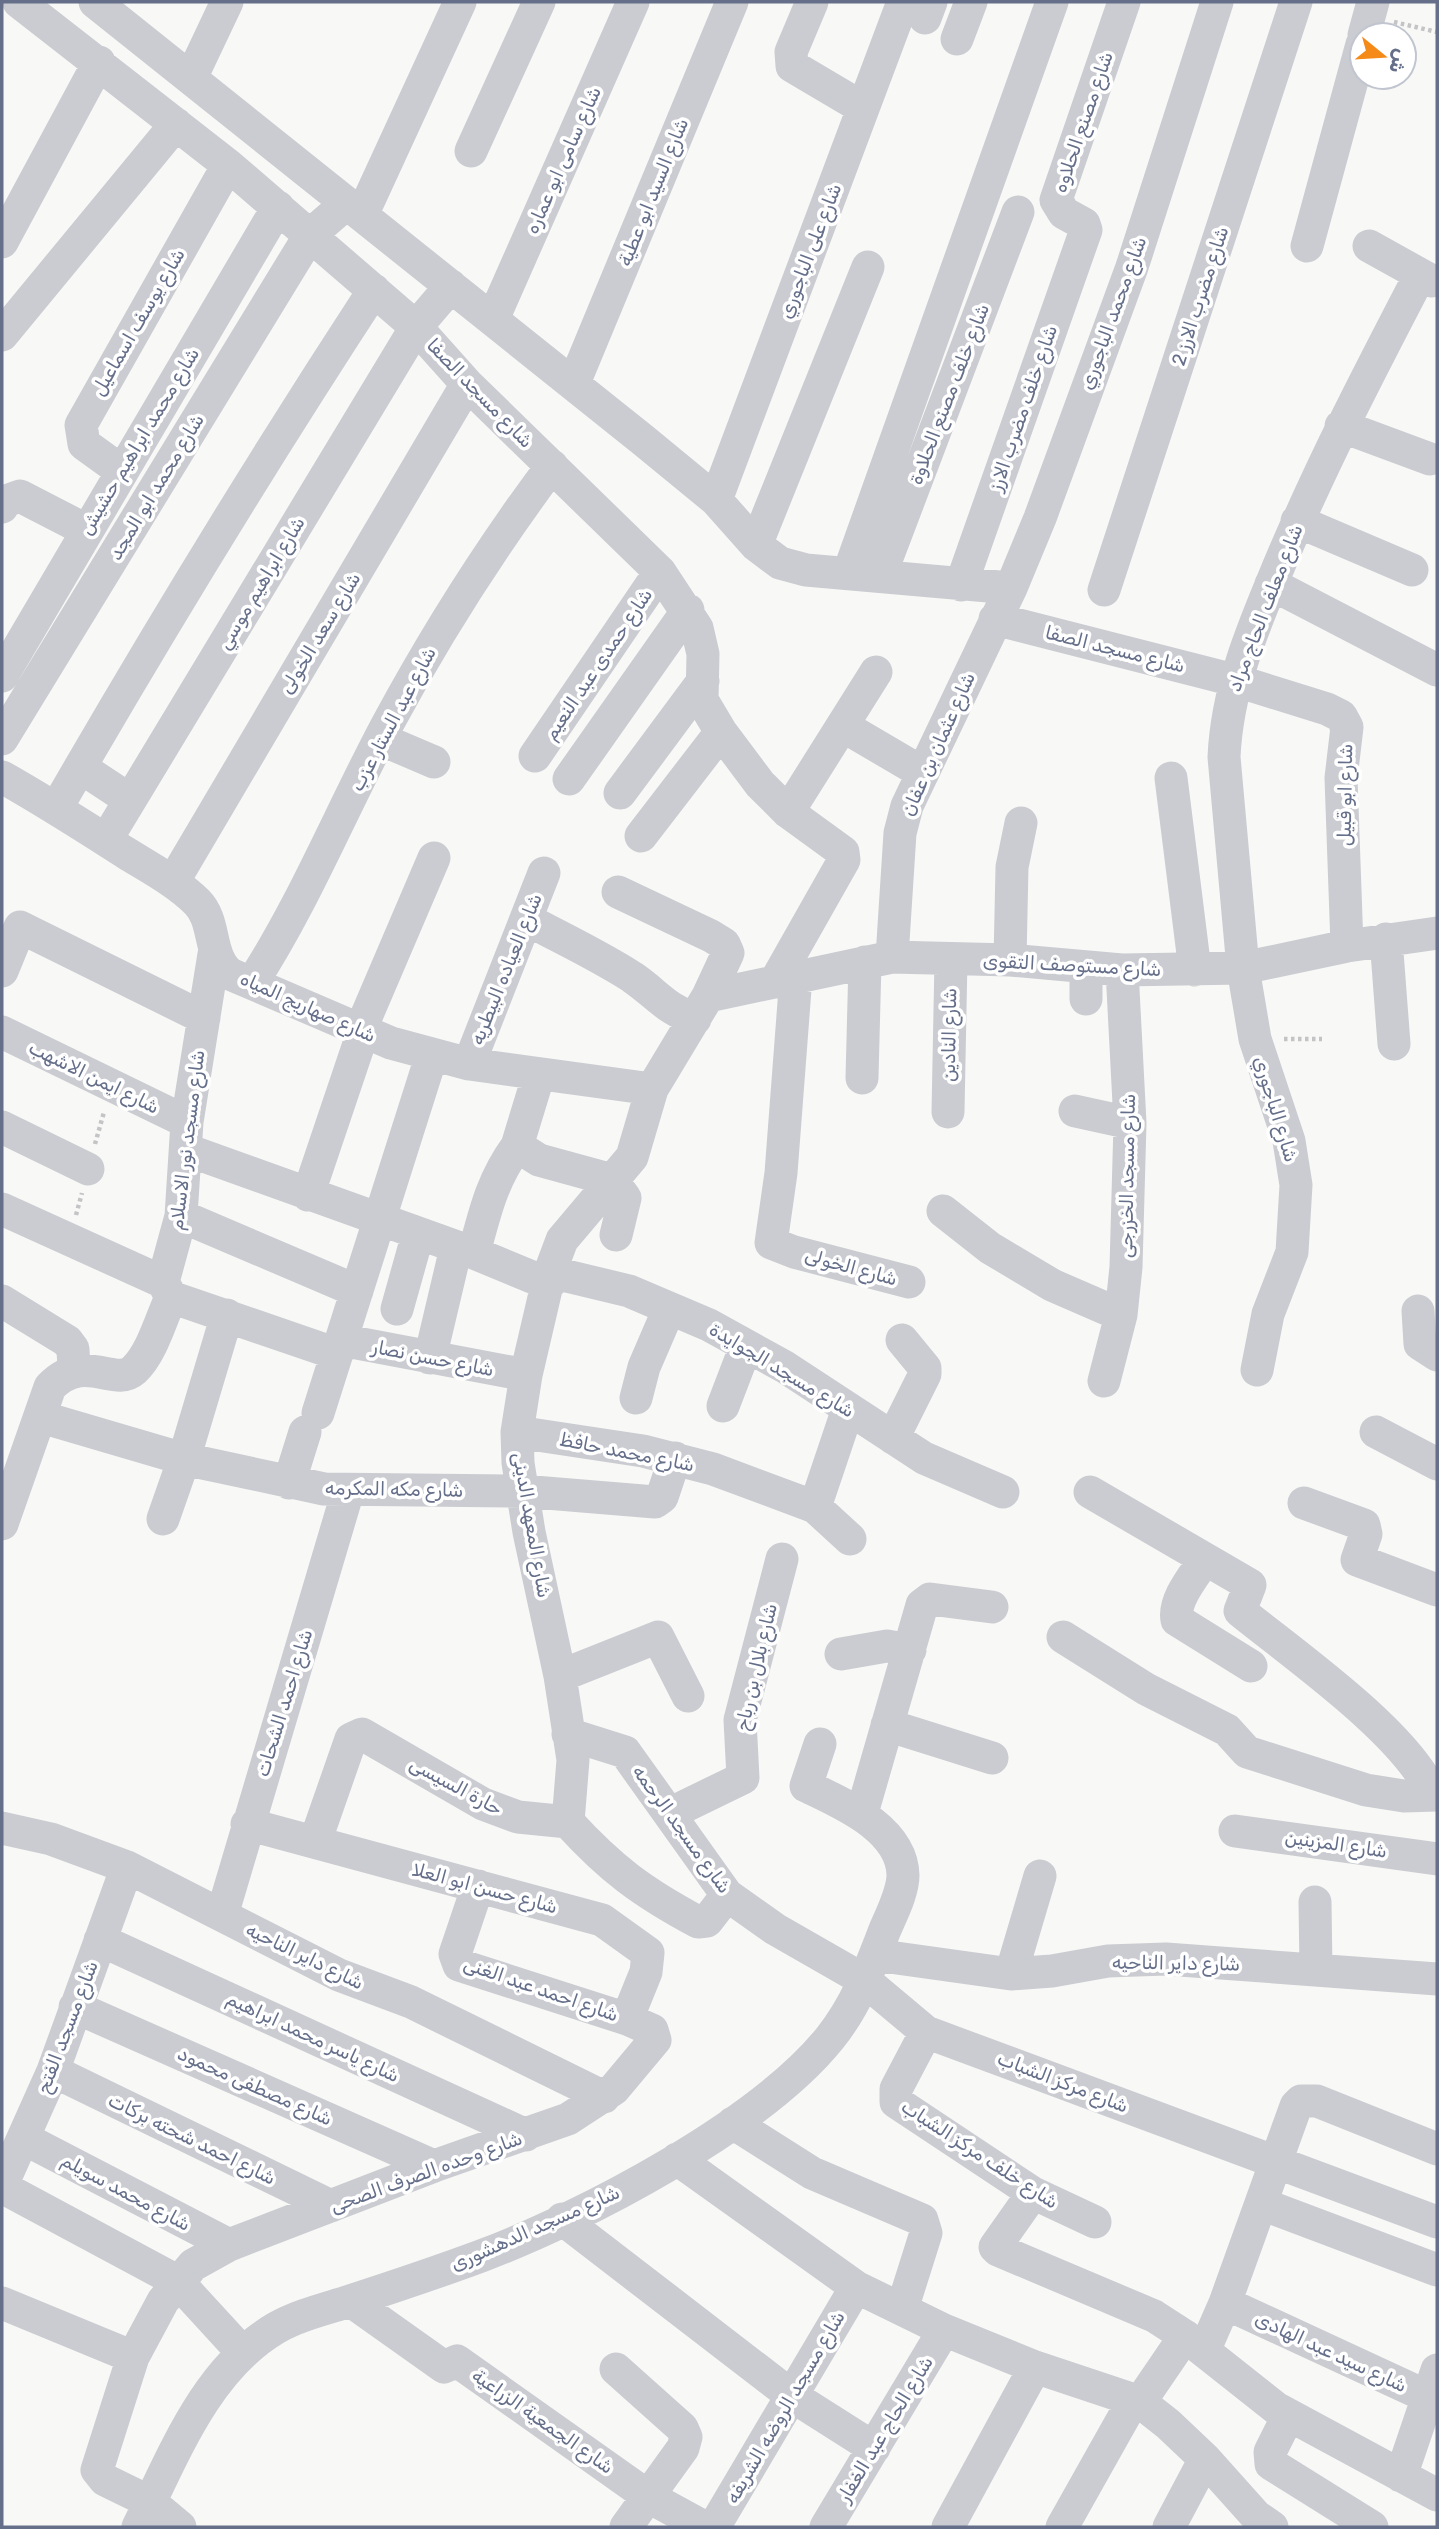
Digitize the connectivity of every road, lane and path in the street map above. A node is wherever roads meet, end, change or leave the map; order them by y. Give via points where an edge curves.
1 (19, 2) edge
2 (95, 2) edge
3 (227, 2) edge
4 (460, 2) edge
5 (539, 2) edge
6 (633, 2) edge
7 (732, 2) edge
8 (812, 2) edge
9 (971, 2) edge
10 (1052, 2) edge
11 (1124, 2) edge
12 (1217, 2) edge
13 (1296, 2) edge
14 (920, 7) edge
15 (1418, 30) edge
16 (1437, 32) edge
17 (957, 38) dead end
18 (99, 62) junction
19 (191, 78) junction
20 (1349, 91) edge
21 (863, 108) junction
22 (176, 124) junction
23 (471, 151) dead end
24 (228, 165) junction
25 (278, 207) junction
26 (354, 209) junction
27 (1018, 212) dead end
28 (1086, 230) joint
29 (310, 235) junction
30 (2, 242) edge
31 (1307, 246) dead end
32 (1369, 246) dead end
33 (868, 267) dead end
34 (1433, 281) edge
35 (451, 286) junction
36 (374, 290) junction
37 (493, 319) junction
38 (416, 327) junction
39 (2, 335) edge
40 (574, 383) junction
41 (467, 384) junction
42 (1341, 426) junction
43 (1430, 459) dead end
44 (552, 466) junction
45 (120, 470) junction
46 (716, 500) junction
47 (2, 507) edge
48 (1297, 521) junction
49 (86, 530) junction
50 (756, 545) junction
51 (1412, 570) dead end
52 (660, 572) junction
53 (865, 574) junction
54 (1272, 583) junction
55 (961, 585) junction
56 (1011, 588) junction
57 (1104, 590) dead end
58 (688, 610) junction
59 (995, 619) junction
60 (1437, 670) edge
61 (876, 672) dead end
62 (2, 676) edge
63 (1234, 680) junction
64 (703, 681) junction
65 (843, 726) junction
66 (721, 732) junction
67 (2, 739) edge
68 (380, 739) junction
69 (535, 756) dead end
70 (434, 762) dead end
71 (80, 767) junction
72 (923, 773) junction
73 (2, 777) edge
74 (1171, 778) dead end
75 (569, 779) dead end
76 (620, 793) dead end
77 (130, 800) junction
78 (57, 807) junction
79 (788, 812) junction
80 (1021, 823) dead end
81 (641, 836) dead end
82 (106, 840) junction
83 (435, 858) dead end
84 (544, 873) dead end
85 (173, 882) junction
86 (618, 892) dead end
87 (526, 919) junction
88 (11, 923) edge
89 (1437, 933) edge
90 (1386, 939) junction
91 (1347, 946) junction
92 (214, 954) junction
93 (951, 959) junction
94 (878, 960) junction
95 (1010, 960) junction
96 (1086, 967) junction
97 (1243, 968) junction
98 (1122, 970) junction
99 (1195, 970) junction
100 (2, 971) edge
101 (786, 979) junction
102 (252, 983) junction
103 (1086, 999) dead end
104 (701, 1008) junction
105 (204, 1018) junction
106 (2, 1032) edge
107 (361, 1032) junction
108 (1255, 1039) junction
109 (1322, 1039) dead end
110 (1394, 1044) dead end
111 (432, 1054) junction
112 (469, 1064) junction
113 (539, 1074) junction
114 (862, 1078) dead end
115 (652, 1089) junction
116 (1075, 1111) dead end
117 (948, 1112) dead end
118 (1129, 1122) junction
119 (2, 1127) edge
120 (187, 1136) junction
121 (517, 1146) junction
122 (88, 1169) dead end
123 (612, 1180) junction
124 (309, 1195) junction
125 (2, 1209) edge
126 (943, 1212) dead end
127 (181, 1216) junction
128 (379, 1221) junction
129 (418, 1234) junction
130 (616, 1235) dead end
131 (465, 1251) junction
132 (549, 1278) junction
133 (909, 1282) dead end
134 (167, 1290) junction
135 (357, 1291) junction
136 (2, 1301) edge
137 (397, 1309) dead end
138 (669, 1309) junction
139 (1418, 1311) dead end
140 (227, 1314) junction
141 (1121, 1315) junction
142 (902, 1340) dead end
143 (746, 1346) junction
144 (339, 1347) junction
145 (1437, 1355) edge
146 (430, 1358) junction
147 (74, 1370) junction
148 (1257, 1370) dead end
149 (526, 1376) junction
150 (1104, 1381) dead end
151 (636, 1398) dead end
152 (723, 1406) dead end
153 (848, 1409) junction
154 (41, 1417) junction
155 (517, 1432) junction
156 (1376, 1432) dead end
157 (893, 1438) junction
158 (675, 1458) junction
159 (184, 1459) junction
160 (1437, 1464) edge
161 (289, 1483) junction
162 (348, 1491) junction
163 (522, 1491) junction
164 (1003, 1492) dead end
165 (1090, 1492) dead end
166 (1304, 1503) dead end
167 (815, 1507) junction
168 (163, 1519) dead end
169 (2, 1524) edge
170 (850, 1539) dead end
171 (782, 1559) dead end
172 (1205, 1559) junction
173 (1437, 1590) edge
174 (992, 1607) dead end
175 (1063, 1637) dead end
176 (909, 1650) junction
177 (841, 1654) dead end
178 (1251, 1666) dead end
179 (560, 1676) junction
180 (688, 1696) dead end
181 (887, 1725) junction
182 (568, 1734) junction
183 (820, 1744) dead end
184 (992, 1758) dead end
185 (1435, 1794) edge
186 (671, 1813) junction
187 (862, 1813) junction
188 (568, 1822) junction
189 (247, 1824) junction
190 (2, 1828) edge
191 (1236, 1831) dead end
192 (315, 1842) junction
193 (1437, 1859) edge
194 (127, 1867) junction
195 (1040, 1876) dead end
196 (478, 1886) junction
197 (727, 1895) junction
198 (1315, 1902) dead end
199 (222, 1916) junction
200 (100, 1940) junction
201 (869, 1968) junction
202 (1316, 1969) junction
203 (1010, 1974) junction
204 (1437, 1979) edge
205 (75, 2007) junction
206 (627, 2019) junction
207 (926, 2032) junction
208 (657, 2036) joint
209 (53, 2071) junction
210 (604, 2097) junction
211 (733, 2123) junction
212 (526, 2135) junction
213 (23, 2138) junction
214 (1437, 2148) edge
215 (677, 2159) junction
216 (1276, 2161) junction
217 (434, 2166) junction
218 (2, 2186) edge
219 (1033, 2193) junction
220 (1262, 2204) junction
221 (331, 2206) junction
222 (562, 2219) junction
223 (1095, 2222) dead end
224 (1437, 2222) edge
225 (229, 2245) junction
226 (1437, 2270) edge
227 (177, 2281) junction
228 (856, 2287) junction
229 (351, 2301) junction
230 (2, 2303) edge
231 (1225, 2303) junction
232 (902, 2309) junction
233 (944, 2330) junction
234 (1195, 2344) junction
235 (243, 2353) junction
236 (132, 2357) junction
237 (1035, 2367) junction
238 (616, 2369) dead end
239 (1434, 2389) edge
240 (792, 2396) junction
241 (1137, 2400) junction
242 (1288, 2416) junction
243 (874, 2448) junction
244 (1205, 2459) junction
245 (1401, 2476) junction
246 (1437, 2496) edge
247 (649, 2497) junction
248 (144, 2515) edge
249 (1259, 2523) edge
250 (180, 2527) edge
251 (626, 2527) edge
252 (704, 2527) edge
253 (714, 2527) edge
254 (826, 2527) edge
255 (948, 2527) edge
256 (1062, 2527) edge
257 (1169, 2527) edge
258 (1372, 2527) edge

1 - 18 street, شارع مسجد الصفا
2 - 19 street
3 - 19 street
4 - 26 street
5 - 23 street
6 - 37 street, شارع سامى ابو عماره
7 - 40 street, شارع السيد ابو عطية
8 - 21 street via 791,52 792,66
9 - 17 street
10 - 53 street
11 - 28 street, شارع مصنع الحلاوه via 1056,200 1063,213 1084,224
12 - 56 street, شارع محمد الباجوري via 1132,267
13 - 57 street, شارع مضرب الارز 2
14 - 21 street, شارع على الباجوري
15 - 16 path
18 - 22 street, شارع مسجد الصفا
18 - 30 street
19 - 26 street
20 - 31 street
21 - 46 street, شارع على الباجوري
22 - 24 street, شارع مسجد الصفا
22 - 39 street
24 - 25 street, شارع مسجد الصفا
24 - 45 street, شارع يوسف اسماعيل via 81,425 84,444
25 - 29 street, شارع مسجد الصفا
25 - 45 street, شارع محمد ابراهيم حشيش
26 - 29 street, شارع محمد ابو المجد
26 - 35 street
27 - 53 street, شارع خلف مصنع الحلاوة
28 - 55 street, شارع خلف مضرب الارز
29 - 36 street, شارع مسجد الصفا
29 - 67 street, شارع محمد ابو المجد
32 - 34 street
33 - 50 street
34 - 42 street, شارع معلف الحاج مراد
35 - 37 street
35 - 38 street, شارع ابراهيم موسي
36 - 38 street, شارع مسجد الصفا
36 - 71 street via 272,446
37 - 40 street
38 - 41 street, شارع مسجد الصفا
38 - 77 street, شارع ابراهيم موسي
40 - 46 street
41 - 44 street, شارع مسجد الصفا
41 - 85 street, شارع سعد الخولى
42 - 43 street
42 - 48 street, شارع معلف الحاج مراد
44 - 52 street, شارع مسجد الصفا
44 - 68 street, شارع عبد الستار عزب via 452,610
45 - 49 street, شارع محمد ابراهيم حشيش
46 - 50 street
47 - 49 street via 20,496
48 - 51 street
48 - 54 street, شارع معلف الحاج مراد
49 - 62 street, شارع محمد ابراهيم حشيش
50 - 53 street via 766,556 792,567
52 - 58 street, شارع مسجد الصفا
52 - 69 street, شارع حمدى عبد النعيم
53 - 55 street
54 - 60 street
54 - 63 street, شارع معلف الحاج مراد
55 - 56 street
56 - 59 street, شارع محمد الباجوري
58 - 64 street, شارع مسجد الصفا via 703,654
58 - 75 street
59 - 63 street, شارع مسجد الصفا
59 - 72 street, شارع عثمان بن عفان
61 - 65 street
63 - 91 street, شارع ابو قبيل via 1328,709 1345,721 1341,778
63 - 97 street, شارع معلف الحاج مراد via 1225,722 1224,757
64 - 66 street, شارع مسجد الصفا via 702,700
64 - 76 street
65 - 72 street
65 - 79 street
66 - 79 street, شارع مسجد الصفا
66 - 81 street
68 - 70 street
68 - 102 street, شارع عبد الستار عزب via 280,939
71 - 77 street
71 - 78 street
72 - 94 street, شارع عثمان بن عفان via 900,833
73 - 78 street
74 - 99 street
77 - 82 street, شارع ابراهيم موسي
78 - 82 street
79 - 101 street, شارع مسجد الصفا via 844,852 844,860
80 - 95 street via 1012,867
82 - 85 street
83 - 107 street
84 - 87 street, شارع العياده البيطريه
85 - 92 street via 200,904
86 - 104 street, شارع المعهد الدينى via 724,944 726,960
87 - 104 street via 613,965 647,988 661,1004
87 - 112 street, شارع العياده البيطريه
88 - 100 street
88 - 105 street
89 - 90 street, شارع مستوصف التقوى
90 - 91 street, شارع مستوصف التقوى
90 - 110 street
91 - 97 street, شارع مستوصف التقوى
92 - 102 street, شارع صهاريج المياه via 230,974
92 - 105 street, شارع مسجد نور الاسلام
93 - 94 street, شارع مستوصف التقوى
93 - 95 street, شارع مستوصف التقوى
93 - 117 street, شارع النادين
94 - 101 street, شارع مستوصف التقوى
94 - 114 street, شارع عثمان بن عفان
95 - 96 street, شارع مستوصف التقوى
96 - 98 street, شارع مستوصف التقوى
96 - 103 street
97 - 99 street, شارع مستوصف التقوى
97 - 108 street, شارع الباجوري
98 - 99 street, شارع مستوصف التقوى
98 - 118 street, شارع مسجد الخزرجى
101 - 104 street, شارع مستوصف التقوى
101 - 133 street, شارع الخولى via 781,1173 770,1241 794,1252
102 - 107 street, شارع صهاريج المياه
104 - 115 street, شارع المعهد الدينى
105 - 120 street, شارع مسجد نور الاسلام
106 - 120 street, شارع ايمن الاشهب
107 - 111 street, شارع صهاريج المياه
107 - 124 street
108 - 109 path
108 - 148 street, شارع الباجوري via 1289,1141 1296,1185 1292,1252 1271,1302
111 - 112 street, شارع صهاريج المياه
111 - 128 street
112 - 113 street, شارع صهاريج المياه
113 - 115 street, شارع صهاريج المياه
113 - 121 street
115 - 123 street, شارع المعهد الدينى via 638,1146
116 - 118 street
118 - 141 street, شارع مسجد الخزرجى
119 - 122 street
120 - 124 street
120 - 127 street, شارع مسجد نور الاسلام
121 - 123 street via 539,1160
121 - 131 street via 493,1184
123 - 130 street via 625,1198
123 - 132 street, شارع المعهد الدينى via 562,1240
124 - 128 street
125 - 134 street, شارع حسن نصار
126 - 141 street via 990,1248 1052,1285
127 - 134 street, شارع مسجد نور الاسلام
127 - 135 street
128 - 129 street, شارع مسجد الجوايدة
128 - 135 street
129 - 131 street, شارع مسجد الجوايدة
129 - 137 street
131 - 132 street, شارع مسجد الجوايدة
131 - 146 street
132 - 138 street, شارع مسجد الجوايدة via 629,1292
132 - 149 street, شارع المعهد الدينى
134 - 140 street, شارع حسن نصار
134 - 147 street, شارع مسجد نور الاسلام via 140,1363 132,1372 122,1376
135 - 144 street
136 - 147 street via 67,1341 73,1349
138 - 143 street, شارع مسجد الجوايدة
138 - 151 street
139 - 145 street via 1420,1344
140 - 144 street, شارع حسن نصار
140 - 159 street
141 - 150 street, شارع مسجد الخزرجى
142 - 157 street via 925,1374
143 - 152 street
143 - 153 street, شارع مسجد الجوايدة
144 - 146 street, شارع حسن نصار
144 - 161 street
146 - 149 street, شارع حسن نصار
147 - 154 street via 50,1387
149 - 155 street, شارع المعهد الدينى
153 - 157 street, شارع مسجد الجوايدة
153 - 167 street
154 - 159 street, شارع مكه المكرمه
154 - 169 street
155 - 158 street, شارع محمد حافظ
155 - 163 street, شارع المعهد الدينى
156 - 160 street
157 - 164 street, شارع مسجد الجوايدة via 924,1458
158 - 163 street, شارع مكه المكرمه via 663,1497 655,1502
158 - 167 street, شارع محمد حافظ
159 - 161 street, شارع مكه المكرمه
159 - 168 street
161 - 162 street, شارع مكه المكرمه
162 - 163 street, شارع مكه المكرمه
162 - 189 street, شارع احمد الشحات
163 - 179 street, شارع المعهد الدينى
165 - 172 street
166 - 173 street via 1364,1525 1366,1534 1357,1560
167 - 170 street, شارع محمد حافظ
171 - 186 street, شارع بلال بن رباح via 740,1720 743,1778
172 - 178 street via 1178,1602 1177,1620
172 - 185 street via 1250,1586 1240,1611 1350,1699
174 - 176 street via 926,1600
175 - 185 street via 1146,1689 1227,1730 1247,1752 1366,1790 1404,1796
176 - 177 street via 887,1646
176 - 181 street
179 - 180 street via 658,1637
179 - 182 street, شارع المعهد الدينى
181 - 184 street
181 - 187 street
182 - 186 street, شارع مسجد الرحمه via 620,1748
182 - 188 street, شارع المعهد الدينى via 573,1760
183 - 187 street via 806,1786
186 - 197 street, شارع مسجد الرحمه
187 - 201 street, شارع مسجد الدهشورى via 894,1846 902,1884
188 - 192 street, حارة السيسى via 518,1817 483,1804 362,1734 351,1739
188 - 197 street via 606,1863 698,1922 707,1921
189 - 192 street, شارع حسن ابو العلا
189 - 199 street, شارع احمد الشحات
190 - 194 street, شارع داير الناحيه via 51,1839
191 - 193 street, شارع المزينين
192 - 196 street, شارع حسن ابو العلا
194 - 199 street, شارع داير الناحيه
194 - 200 street, شارع مسجد الفتح
195 - 203 street
196 - 206 street, شارع حسن ابو العلا via 602,1920 645,1950 646,1972
196 - 206 street, شارع احمد عبد الغنى via 455,1954 459,1965
197 - 201 street, شارع مسجد الرحمه via 775,1929
198 - 202 street
199 - 210 street, شارع داير الناحيه
200 - 205 street, شارع مسجد الفتح
200 - 212 street, شارع ياسر محمد ابراهيم
201 - 203 street, شارع داير الناحيه
201 - 207 street, شارع مركز الشباب
201 - 211 street, شارع مسجد الدهشورى via 846,2016 827,2041
202 - 203 street, شارع داير الناحيه via 1166,1959 1108,1961
202 - 204 street, شارع داير الناحيه
205 - 209 street, شارع مسجد الفتح
205 - 217 street, شارع مصطفى محمود
206 - 208 street, شارع احمد عبد الغنى
207 - 216 street, شارع مركز الشباب
207 - 219 street, شارع خلف مركز الشباب via 896,2088 896,2102
208 - 210 street, شارع وحده الصرف الصحى
209 - 213 street, شارع مسجد الفتح
209 - 221 street, شارع احمد شحته بركات
210 - 212 street, شارع وحده الصرف الصحى via 568,2119
211 - 215 street, شارع مسجد الدهشورى
211 - 232 street via 812,2173 922,2220 926,2233
212 - 217 street, شارع وحده الصرف الصحى
213 - 218 street, شارع مسجد الفتح
213 - 225 street, شارع محمد سويلم
214 - 216 street via 1308,2100 1296,2106
215 - 222 street, شارع مسجد الدهشورى
215 - 228 street
216 - 220 street
216 - 224 street, شارع مركز الشباب
217 - 221 street, شارع وحده الصرف الصحى
218 - 227 street
219 - 223 street, شارع خلف مركز الشباب
219 - 234 street via 996,2249 1132,2305
220 - 226 street
220 - 231 street
221 - 225 street, شارع وحده الصرف الصحى
222 - 229 street, شارع مسجد الدهشورى via 483,2255
222 - 240 street
225 - 227 street, شارع وحده الصرف الصحى via 193,2265
227 - 235 street
227 - 236 street, شارع وحده الصرف الصحى
228 - 232 street
228 - 240 street, شارع مسجد الروضه الشريفه
229 - 235 street, شارع مسجد الدهشورى via 276,2328
229 - 247 street, شارع الجمعية الزراعية via 444,2367 457,2361
230 - 236 street
231 - 234 street
231 - 239 street, شارع سيد عبد الهادى
232 - 233 street
233 - 237 street
233 - 243 street, شارع الحاج عبد الغفار
234 - 241 street
234 - 242 street
235 - 248 street, شارع مسجد الدهشورى via 212,2388 189,2425
236 - 248 street, شارع وحده الصرف الصحى via 97,2470
237 - 241 street
237 - 255 street
238 - 247 street via 685,2432 683,2448
239 - 245 street
240 - 243 street
240 - 253 street, شارع مسجد الروضه الشريفه
241 - 244 street
241 - 256 street
242 - 245 street
242 - 258 street via 1270,2452 1271,2464
243 - 254 street, شارع الحاج عبد الغفار
244 - 249 street
244 - 257 street
245 - 246 street
247 - 251 street
247 - 252 street, شارع الجمعية الزراعية
248 - 250 street

